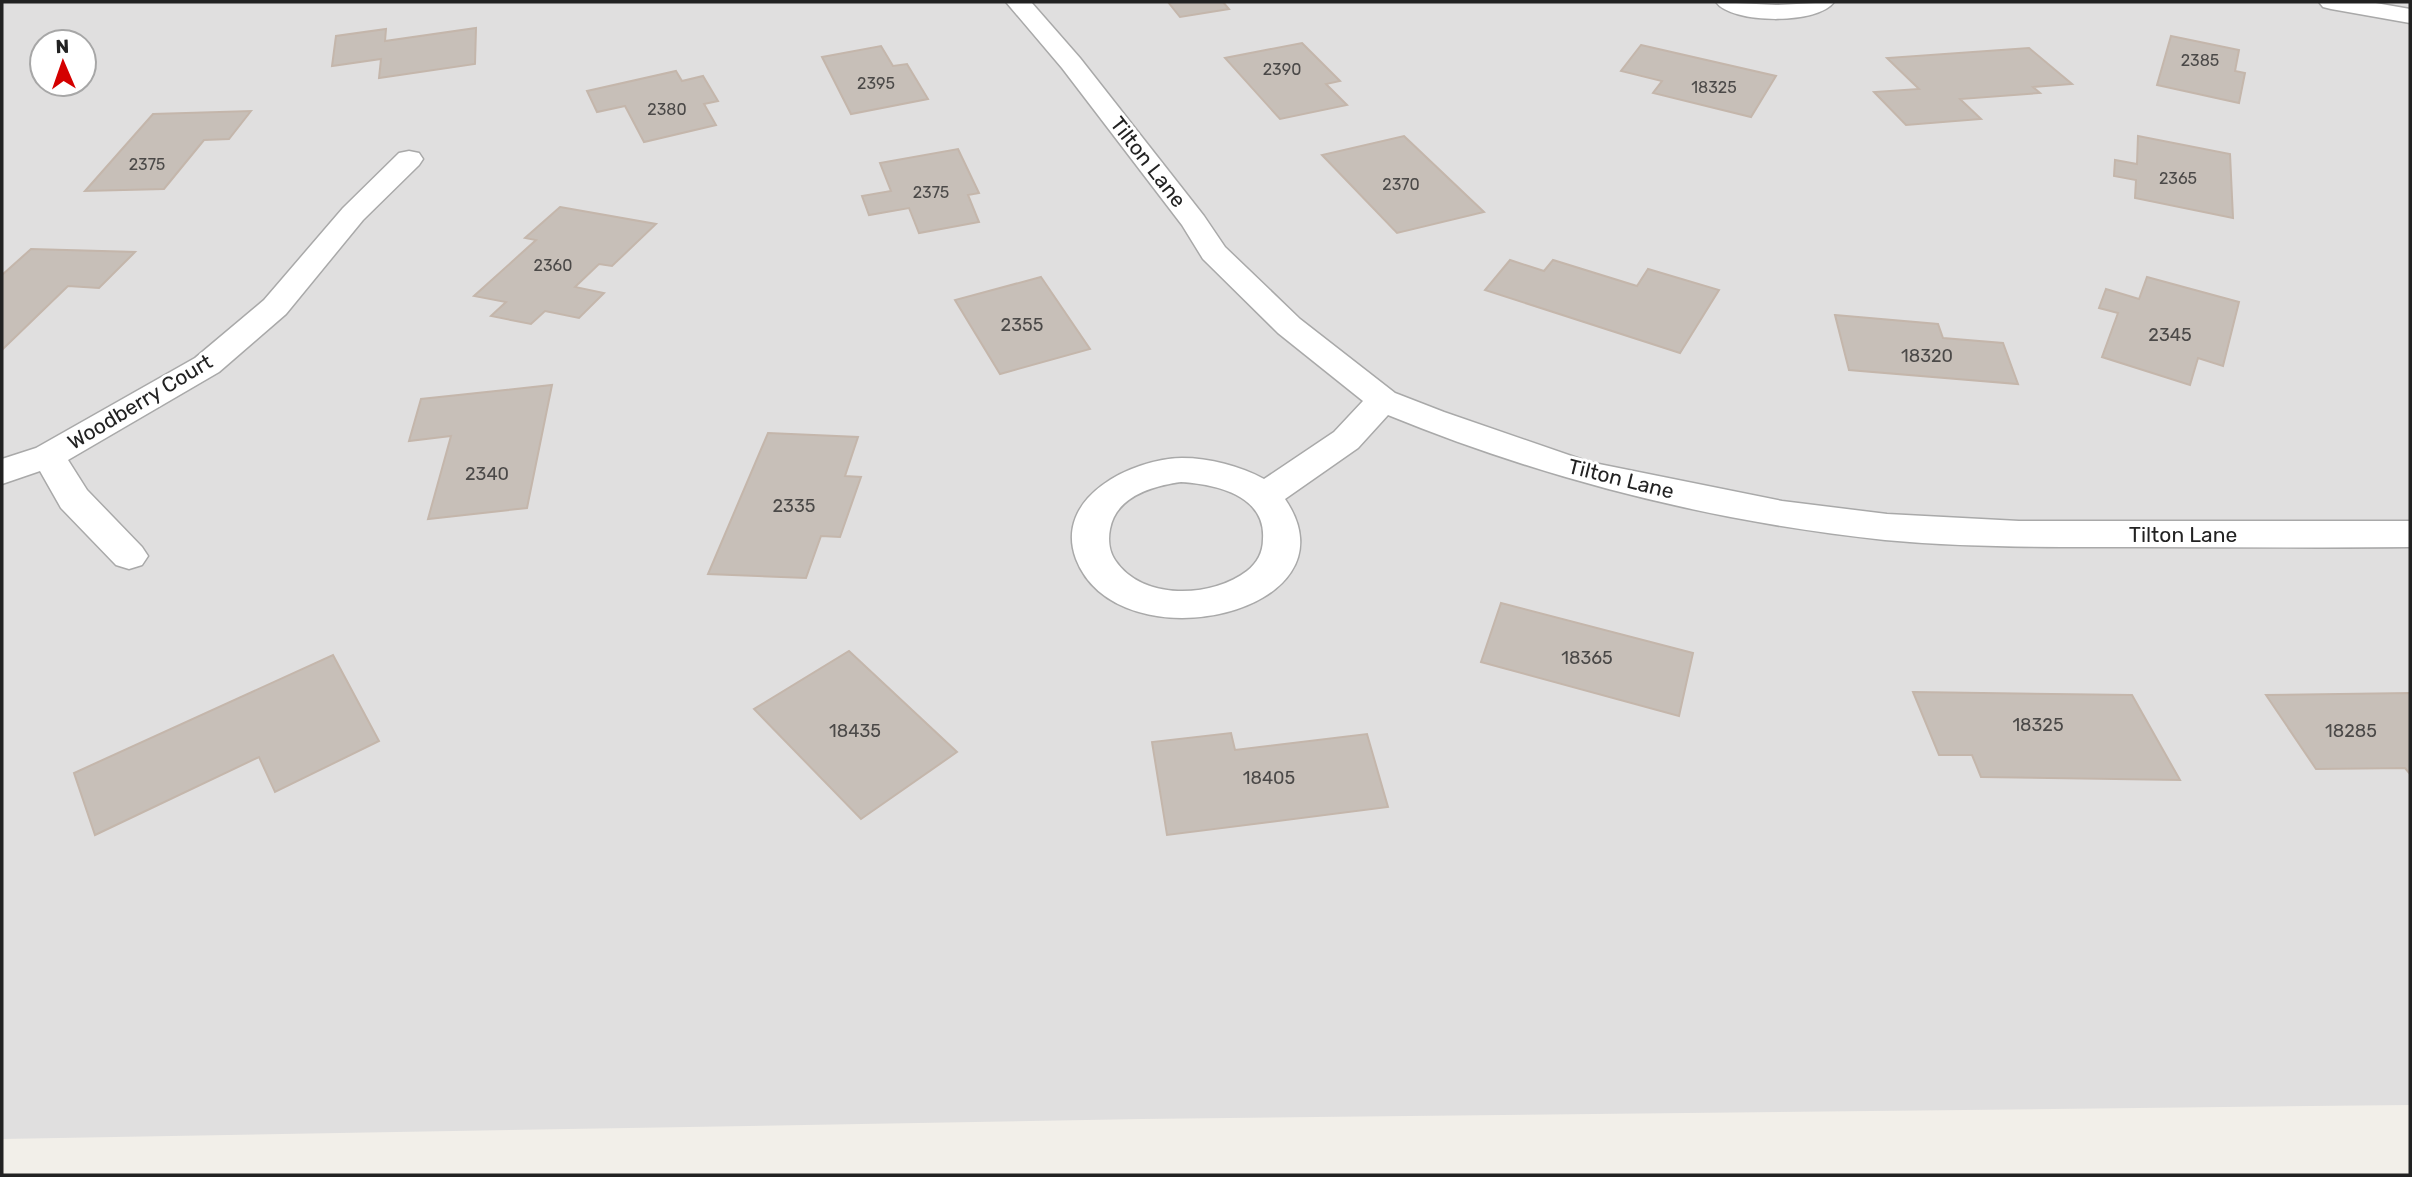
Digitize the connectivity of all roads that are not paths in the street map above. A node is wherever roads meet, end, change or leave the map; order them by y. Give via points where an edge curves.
1 (1018, 2) edge
2 (1728, 2) edge
3 (1822, 2) edge
4 (2331, 2) edge
5 (2410, 16) edge
6 (409, 159) dead end
7 (1383, 400) junction
8 (48, 456) junction
9 (2, 472) edge
10 (1264, 495) junction
11 (2410, 534) edge
12 (129, 556) dead end

1 - 7 street, Tilton Lane via 1079,74 1214,253 1289,327
2 - 3 street via 1771,11 1808,9
4 - 5 street
6 - 8 street, Woodberry Court via 353,214 275,307 207,365
7 - 10 street via 1346,440
7 - 11 street, Tilton Lane via 1581,472 1782,514 1888,527 2019,534
8 - 9 street, Woodberry Court
8 - 12 street via 74,499
10 - 10 street via 1212,472 1181,470 1151,475 1124,486 1103,503 1091,524 1089,546 1099,568 1118,586 1145,599 1210,603 1241,593 1265,578 1279,557 1284,536 1279,514

